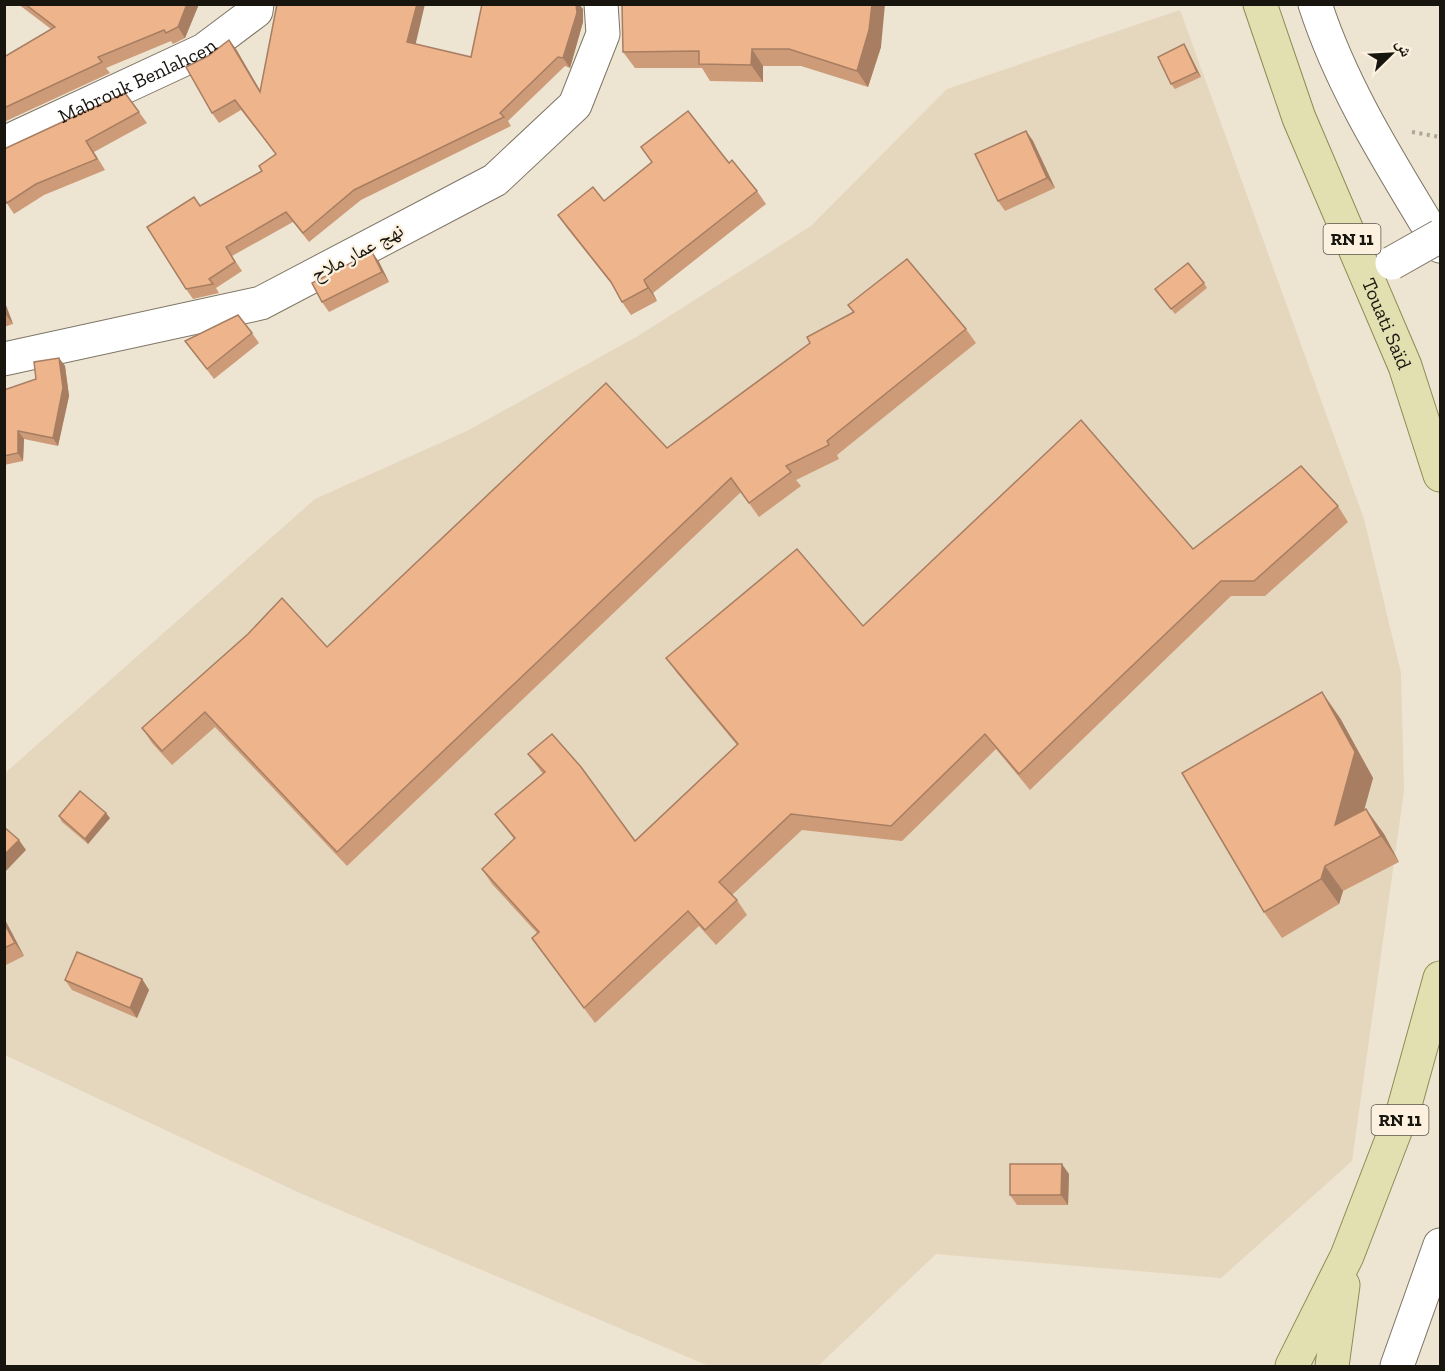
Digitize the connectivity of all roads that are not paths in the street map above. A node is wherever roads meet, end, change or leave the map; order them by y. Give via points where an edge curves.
1 (257, 4) edge
2 (601, 4) edge
3 (1260, 4) edge
4 (1315, 4) edge
5 (4, 143) edge
6 (1440, 236) edge
7 (1440, 246) edge
8 (1379, 268) junction
9 (4, 359) edge
10 (1440, 475) edge
11 (1440, 978) edge
12 (1440, 1245) edge
13 (1347, 1256) junction
14 (1292, 1366) edge
15 (1332, 1366) edge
16 (1397, 1366) edge

1 - 5 street, Mabrouk Benlahcen via 256,11 204,50
2 - 9 street, نهج عمار ملاح via 603,34 576,105 495,180 261,303
3 - 8 main road, Touati Saïd / RN 11 via 1299,118
4 - 7 street via 1369,125
6 - 8 street, bridge
8 - 10 main road, Touati Saïd / RN 11
11 - 13 main road, RN 11 via 1404,1108
12 - 16 street
13 - 14 main road, RN 11
13 - 15 main road, RN 11

